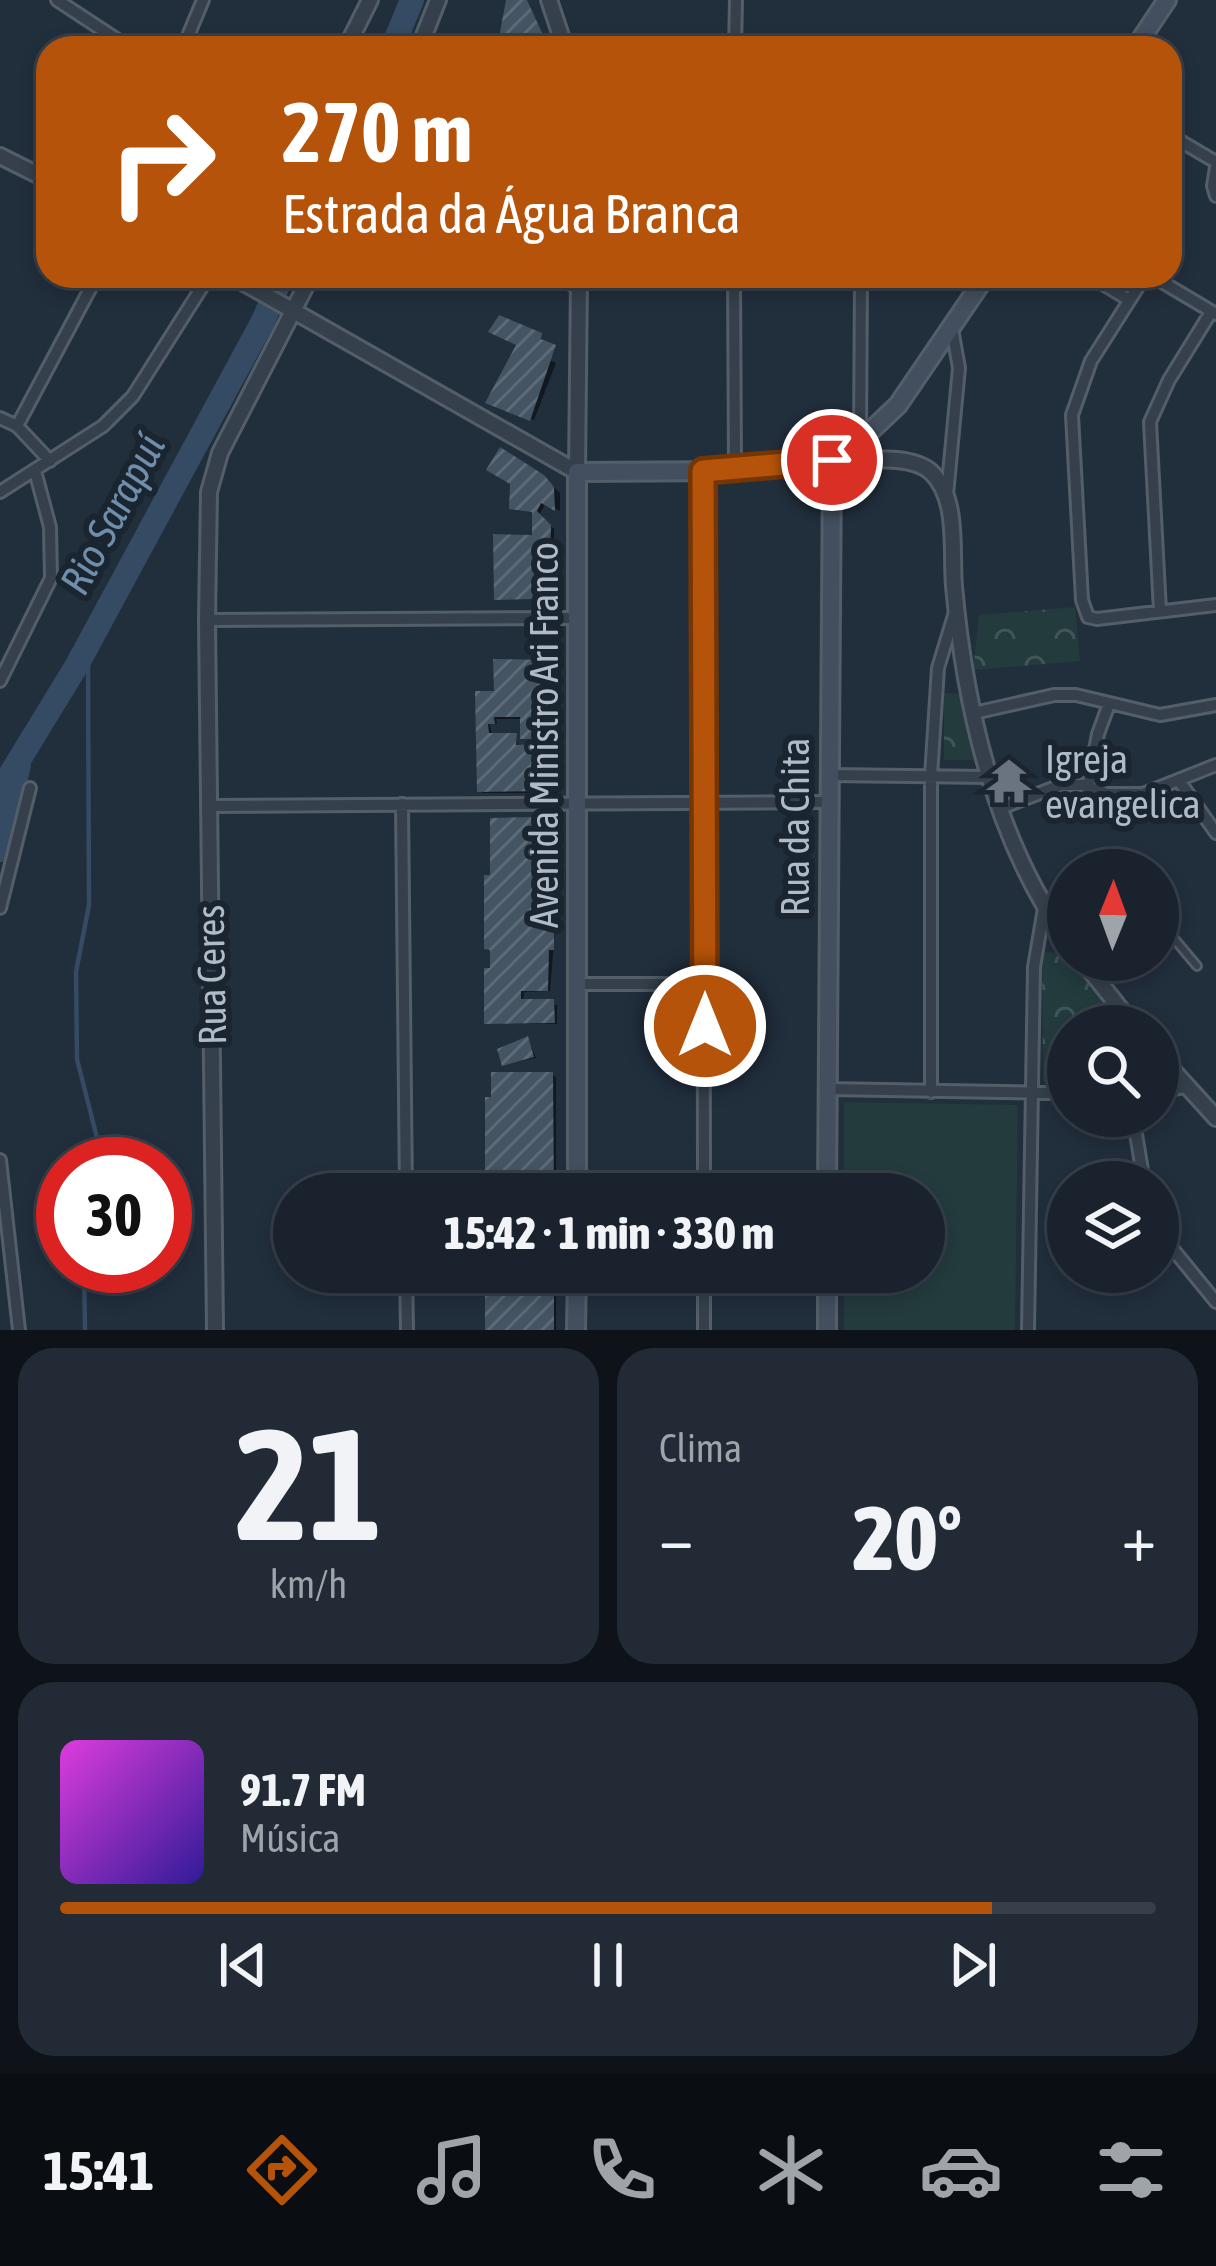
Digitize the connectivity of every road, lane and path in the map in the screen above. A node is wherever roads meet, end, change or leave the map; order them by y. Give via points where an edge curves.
1 (57, 0) edge
2 (203, 0) edge
3 (438, 0) edge
4 (549, 0) edge
5 (736, 0) edge
6 (1167, 0) edge
7 (364, 2) edge
8 (112, 36) edge
9 (188, 36) edge
10 (351, 36) edge
11 (424, 36) edge
12 (561, 36) edge
13 (736, 36) edge
14 (1144, 36) edge
15 (1182, 143) edge
16 (0, 156) edge
17 (1216, 165) edge
18 (36, 174) edge
19 (1216, 196) edge
20 (91, 288) edge
21 (201, 288) edge
22 (254, 288) edge
23 (301, 288) edge
24 (579, 288) edge
25 (734, 288) edge
26 (861, 288) edge
27 (978, 288) edge
28 (1110, 288) edge
29 (1138, 288) edge
30 (1169, 288) edge
31 (1129, 300) junction
32 (288, 305) junction
33 (1214, 313) edge
34 (952, 329) junction
35 (0, 418) edge
36 (17, 426) junction
37 (860, 441) junction
38 (832, 460) junction
39 (50, 461) junction
40 (735, 470) junction
41 (35, 471) junction
42 (703, 471) junction
43 (577, 472) junction
44 (0, 492) edge
45 (947, 495) junction
46 (1216, 605) edge
47 (956, 609) junction
48 (1160, 611) junction
49 (575, 618) junction
50 (207, 620) junction
51 (0, 681) edge
52 (1109, 704) junction
53 (1216, 705) edge
54 (974, 712) junction
55 (1216, 765) edge
56 (829, 775) junction
57 (932, 776) junction
58 (989, 777) junction
59 (1180, 782) junction
60 (1088, 787) junction
61 (30, 788) dead end
62 (828, 802) junction
63 (704, 803) junction
64 (402, 804) junction
65 (576, 804) junction
66 (209, 806) junction
67 (1001, 808) junction
68 (1216, 833) edge
69 (0, 908) edge
70 (1043, 908) junction
71 (1047, 913) edge
72 (1179, 945) edge
73 (1197, 966) dead end
74 (1097, 981) edge
75 (579, 984) junction
76 (705, 984) junction
77 (1117, 1005) edge
78 (1179, 1079) edge
79 (1186, 1087) junction
80 (1179, 1088) edge
81 (827, 1089) junction
82 (931, 1092) junction
83 (1030, 1092) junction
84 (1047, 1093) edge
85 (1216, 1118) edge
86 (0, 1163) edge
87 (406, 1173) edge
88 (577, 1173) edge
89 (704, 1173) edge
90 (827, 1173) edge
91 (1179, 1257) edge
92 (406, 1293) edge
93 (577, 1293) edge
94 (704, 1293) edge
95 (826, 1293) edge
96 (1216, 1303) edge
97 (19, 1330) edge
98 (214, 1330) edge
99 (407, 1330) edge
100 (576, 1330) edge
101 (704, 1330) edge
102 (826, 1330) edge
103 (1028, 1330) edge

1 - 8 street
2 - 9 street
3 - 11 street
4 - 12 street
5 - 13 street
6 - 14 main road
7 - 10 street
15 - 17 street
16 - 18 street
17 - 19 street
20 - 36 street
21 - 39 street via 133,396
22 - 32 street
23 - 32 street, Rua Ceres
24 - 43 street, Avenida Ministro Ari Franco
25 - 40 street
26 - 37 street
27 - 34 main road
28 - 31 street
29 - 31 street
30 - 33 street
31 - 48 street via 1091,361 1072,415 1082,600 1097,619
32 - 43 street
32 - 50 street, Rua Ceres via 212,477
33 - 48 street via 1150,422
34 - 37 main road via 898,405
34 - 45 street via 959,368
35 - 36 street
36 - 39 street
37 - 38 main road
38 - 40 main road
38 - 45 street via 920,465
38 - 56 main road, Rua da Chita
39 - 41 street
40 - 42 main road
41 - 44 street
41 - 51 street via 53,554 47,591
42 - 43 main road
42 - 63 street
43 - 49 main road, Avenida Ministro Ari Franco
45 - 47 street
46 - 48 street
47 - 54 street
47 - 57 street via 938,668
49 - 50 street
49 - 65 main road, Avenida Ministro Ari Franco
50 - 66 street, Rua Ceres
52 - 53 street via 1160,715
52 - 54 street via 1054,695
52 - 60 street
54 - 58 street
55 - 59 street
56 - 57 street
56 - 62 main road, Rua da Chita
57 - 58 street
57 - 82 street
58 - 67 street
59 - 60 street via 1126,795
59 - 68 street
60 - 67 street via 1061,784
61 - 69 street
62 - 63 street
62 - 81 main road, Rua da Chita
63 - 65 street
63 - 76 street
64 - 65 street
64 - 66 street
64 - 87 street
65 - 75 main road, Avenida Ministro Ari Franco
66 - 98 street, Rua Ceres
67 - 70 street
70 - 71 street
70 - 83 street
72 - 73 lane
74 - 77 street
75 - 76 street
75 - 88 main road, Avenida Ministro Ari Franco
76 - 89 street
78 - 79 street
79 - 80 street
79 - 85 street
81 - 82 street
81 - 90 main road, Rua da Chita
82 - 83 street
83 - 84 street
83 - 103 street
86 - 97 street
91 - 96 street
92 - 99 street
93 - 100 main road
94 - 101 street
95 - 102 main road

